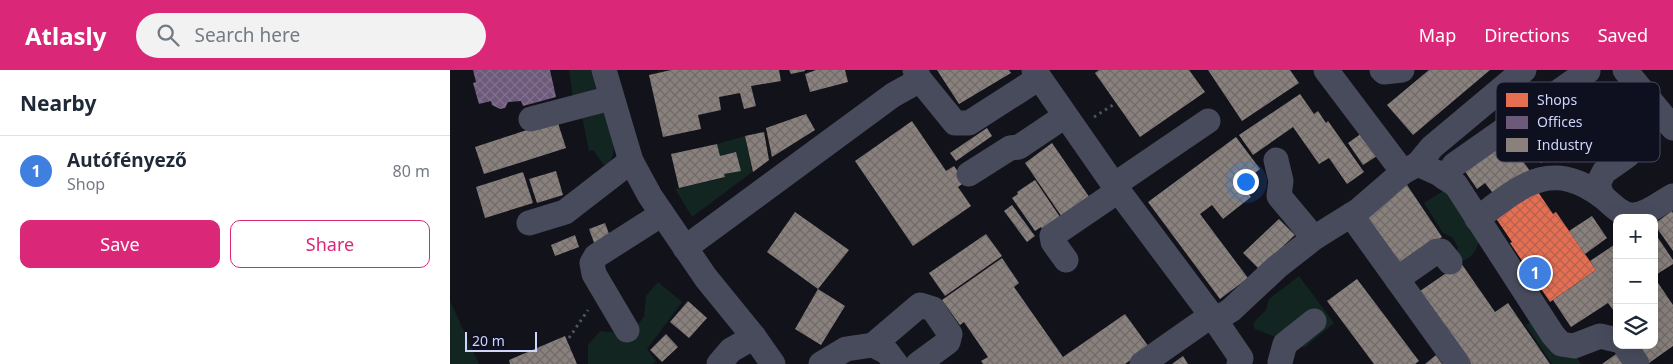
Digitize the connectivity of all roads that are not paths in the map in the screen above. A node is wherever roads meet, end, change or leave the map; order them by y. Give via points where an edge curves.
1 (604, 70) edge
2 (1326, 70) edge
3 (1382, 70) edge
4 (1402, 70) edge
5 (1524, 70) edge
6 (1588, 70) edge
7 (1625, 70) edge
8 (917, 75) edge
9 (1044, 75) edge
10 (1510, 82) edge
11 (1571, 82) edge
12 (1635, 82) edge
13 (1496, 93) edge
14 (611, 98) junction
15 (1660, 112) edge
16 (1065, 116) junction
17 (531, 119) dead end
18 (1208, 121) dead end
19 (1673, 128) edge
20 (1496, 135) edge
21 (1276, 160) dead end
22 (631, 161) junction
23 (1618, 162) edge
24 (1411, 168) junction
25 (969, 174) dead end
26 (1446, 178) junction
27 (1116, 188) junction
28 (1602, 196) junction
29 (1673, 196) edge
30 (662, 214) junction
31 (1351, 215) junction
32 (529, 223) dead end
33 (1482, 227) junction
34 (1314, 238) junction
35 (685, 248) junction
36 (1066, 260) dead end
37 (1450, 262) dead end
38 (1397, 279) junction
39 (1533, 288) dead end
40 (1214, 318) junction
41 (1314, 321) dead end
42 (627, 330) dead end
43 (754, 337) junction
44 (1613, 339) edge
45 (873, 345) junction
46 (1628, 349) edge
47 (1240, 361) edge
48 (1285, 363) edge
49 (719, 364) edge
50 (773, 364) edge
51 (821, 364) edge
52 (896, 364) edge
53 (918, 364) edge
54 (1142, 364) edge
55 (1458, 364) edge
56 (1638, 364) edge

1 - 14 lane
2 - 24 lane
3 - 4 lane
5 - 10 lane
6 - 11 lane
7 - 12 lane
8 - 9 lane via 955,123 969,123
8 - 35 lane
9 - 16 lane
13 - 24 lane
14 - 17 lane
14 - 22 lane
15 - 19 lane
16 - 25 lane via 1019,147 1010,148
16 - 27 lane
18 - 27 lane
20 - 26 lane via 1454,165
21 - 34 lane via 1281,181 1279,196
22 - 30 lane
22 - 32 lane via 565,212
23 - 28 lane via 1604,172 1598,184
24 - 26 lane via 1438,173
24 - 31 lane
26 - 33 lane via 1456,185
27 - 36 lane via 1052,236
27 - 40 lane
28 - 29 lane via 1631,216 1644,213
28 - 33 lane via 1574,180 1553,176 1538,179 1524,185
30 - 35 lane
30 - 42 lane via 596,256 592,263 594,274
31 - 34 lane
31 - 38 lane
33 - 39 lane via 1505,246
33 - 44 lane via 1561,344 1574,346 1600,336
34 - 40 lane via 1231,310
35 - 43 lane
37 - 38 lane via 1441,251 1437,251
38 - 55 lane
40 - 47 lane
40 - 54 lane
41 - 48 lane via 1285,344
43 - 49 lane via 732,350
43 - 50 lane
45 - 51 lane via 846,349
45 - 52 lane via 887,352
45 - 53 lane via 920,305 933,308 950,334 948,342
46 - 56 lane
47 - 48 lane

